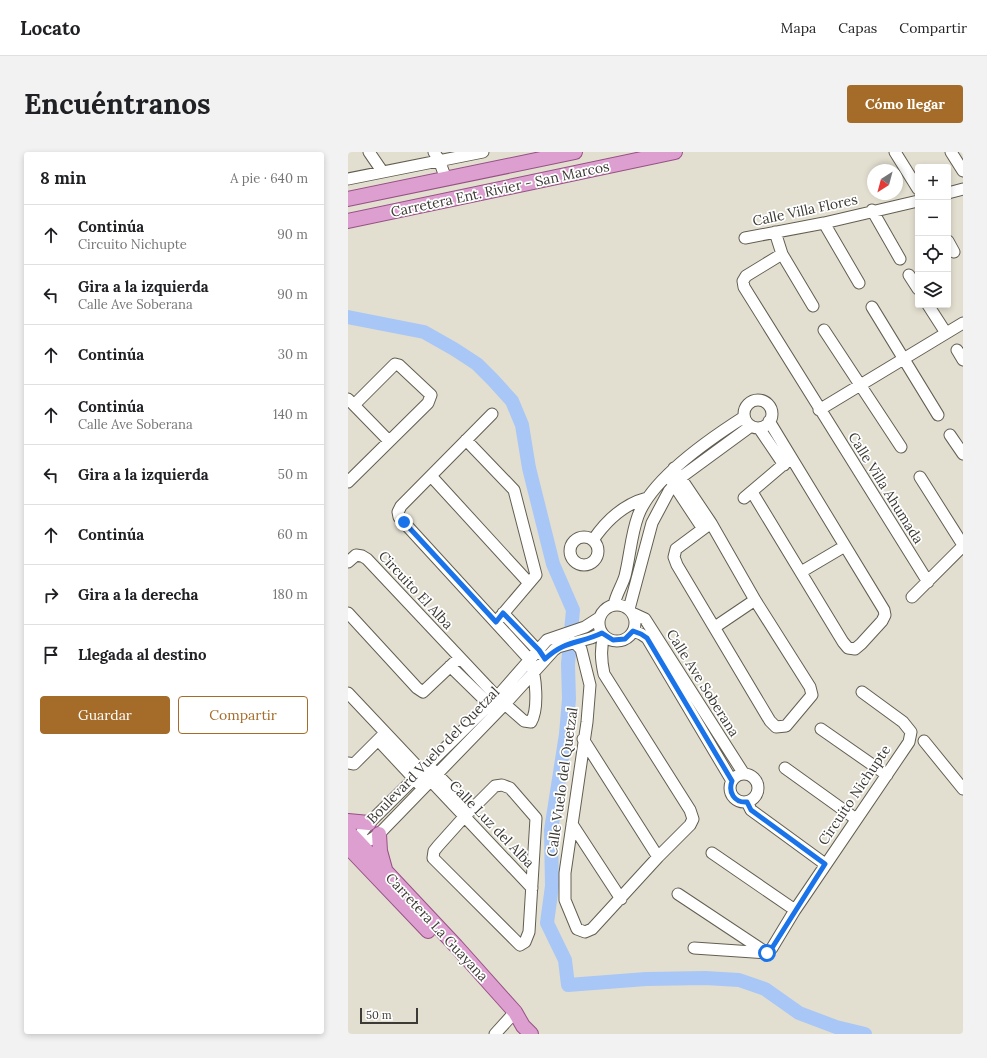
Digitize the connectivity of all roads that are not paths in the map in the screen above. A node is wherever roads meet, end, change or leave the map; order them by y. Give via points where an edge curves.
1 (369, 152) edge
2 (483, 152) edge
3 (575, 152) edge
4 (675, 152) edge
5 (895, 152) edge
6 (951, 152) edge
7 (436, 156) edge
8 (382, 171) junction
9 (963, 171) edge
10 (348, 179) edge
11 (446, 179) junction
12 (915, 184) edge
13 (963, 189) edge
14 (951, 192) edge
15 (375, 194) junction
16 (348, 199) edge
17 (915, 202) edge
18 (872, 210) junction
19 (381, 214) junction
20 (348, 221) edge
21 (824, 223) junction
22 (775, 232) junction
23 (745, 238) dead end
24 (951, 246) edge
25 (954, 252) dead end
26 (782, 254) junction
27 (900, 259) dead end
28 (909, 274) dead end
29 (859, 283) dead end
30 (915, 284) edge
31 (813, 306) dead end
32 (872, 307) dead end
33 (930, 308) edge
34 (963, 323) edge
35 (824, 330) dead end
36 (946, 333) junction
37 (957, 350) dead end
38 (904, 358) junction
39 (963, 360) edge
40 (861, 384) junction
41 (351, 402) edge
42 (819, 410) junction
43 (492, 414) dead end
44 (938, 415) dead end
45 (769, 421) junction
46 (751, 423) junction
47 (950, 435) dead end
48 (466, 440) junction
49 (389, 441) junction
50 (901, 447) dead end
51 (963, 454) edge
52 (788, 462) junction
53 (671, 471) junction
54 (350, 475) edge
55 (432, 476) junction
56 (920, 477) dead end
57 (677, 481) junction
58 (647, 498) junction
59 (707, 526) junction
60 (592, 540) dead end
61 (845, 546) junction
62 (963, 546) edge
63 (348, 562) edge
64 (801, 572) junction
65 (928, 582) junction
66 (528, 583) junction
67 (912, 597) dead end
68 (755, 600) junction
69 (614, 605) junction
70 (630, 611) junction
71 (348, 613) edge
72 (500, 617) junction
73 (599, 618) junction
74 (715, 627) junction
75 (633, 631) junction
76 (603, 634) junction
77 (574, 642) junction
78 (542, 654) junction
79 (458, 658) junction
80 (532, 665) junction
81 (450, 666) junction
82 (862, 692) dead end
83 (348, 693) edge
84 (497, 702) junction
85 (821, 729) dead end
86 (382, 737) junction
87 (583, 739) junction
88 (924, 741) dead end
89 (348, 763) edge
90 (785, 768) dead end
91 (744, 774) junction
92 (887, 775) junction
93 (425, 776) junction
94 (732, 781) junction
95 (963, 789) edge
96 (747, 802) junction
97 (468, 813) junction
98 (856, 819) junction
99 (348, 821) edge
100 (369, 824) junction
101 (572, 824) junction
102 (348, 831) edge
103 (379, 834) junction
104 (352, 843) edge
105 (712, 853) dead end
106 (658, 857) junction
107 (825, 864) junction
108 (386, 872) junction
109 (532, 888) junction
110 (678, 894) dead end
111 (621, 899) junction
112 (795, 910) junction
113 (694, 948) dead end
114 (767, 953) junction
115 (512, 1015) junction
116 (527, 1030) edge
117 (495, 1034) edge

1 - 8 street
2 - 7 street
3 - 11 main road, Carretera Ent. Rivier - San Marcos
4 - 19 main road, Carretera Ent. Rivier - San Marcos
5 - 12 street
6 - 9 street
7 - 8 street
7 - 11 street
8 - 10 street
11 - 15 main road, Carretera Ent. Rivier - San Marcos
13 - 14 street
15 - 16 main road, Carretera Ent. Rivier - San Marcos
15 - 19 main road
17 - 18 street, Calle Villa Flores
18 - 21 street, Calle Villa Flores
18 - 27 street
19 - 20 main road, Carretera Ent. Rivier - San Marcos
21 - 22 street, Calle Villa Flores
21 - 29 street
22 - 23 street, Calle Villa Flores
22 - 26 street
24 - 25 street
26 - 31 street
26 - 42 street, Calle Villa Ahumada via 746,276 744,287
28 - 30 street
32 - 38 street
33 - 36 street
34 - 36 street
35 - 40 street
36 - 38 street
37 - 39 street
38 - 40 street
38 - 44 street
40 - 42 street
40 - 50 street
41 - 49 street
41 - 49 street via 395,364 431,395 428,403
42 - 65 street, Calle Villa Ahumada
43 - 48 street
45 - 46 street via 767,424
45 - 46 street via 771,413 768,406 758,400 747,405
45 - 52 street
46 - 52 street
46 - 53 street
46 - 57 street
47 - 51 street
48 - 55 street
48 - 66 street via 514,490 536,575
49 - 54 street
52 - 61 street
52 - 64 street via 748,495
53 - 57 street
53 - 58 street
55 - 66 street
55 - 72 street via 401,506 399,517
56 - 62 street
57 - 59 street
57 - 70 street via 658,508 652,522
58 - 60 street via 635,501 604,523
58 - 69 street via 638,516 624,578
59 - 68 street
59 - 74 street via 676,550 674,557 676,565
61 - 64 street
61 - 64 street via 885,615 855,649 848,648 843,642
62 - 65 street
63 - 79 street, Circuito El Alba via 356,555 367,559
65 - 67 street
66 - 72 street
68 - 74 street
68 - 74 street via 810,687 812,695 786,726 776,726 770,721
69 - 70 street via 621,605
69 - 73 street via 607,607
70 - 75 street via 635,619
70 - 91 street, Calle Ave Soberana via 645,619
71 - 81 street via 423,692
72 - 78 street
72 - 80 street
73 - 76 street
73 - 78 street, Boulevard Vuelo del Quetzal via 585,627 547,640
75 - 76 street via 620,641
75 - 94 street, Calle Ave Soberana via 647,638
76 - 77 street, Boulevard Vuelo del Quetzal
76 - 106 street via 601,658 604,674 690,810 693,819
77 - 78 street, Boulevard Vuelo del Quetzal
77 - 87 street, Calle Vuelo del Quetzal via 581,649 590,685
78 - 80 street, Boulevard Vuelo del Quetzal
79 - 81 street
79 - 84 street, Circuito El Alba
80 - 84 street, Boulevard Vuelo del Quetzal
80 - 84 street via 536,715 531,722 524,721
81 - 84 street
82 - 92 street, Circuito Nichupte via 903,722 911,732 909,742
83 - 86 street, Calle Luz del Alba
84 - 93 street, Boulevard Vuelo del Quetzal
84 - 93 street, Boulevard Vuelo del Quetzal via 497,712
85 - 92 street
86 - 89 street via 354,764
86 - 93 street, Calle Luz del Alba
87 - 101 street, Calle Vuelo del Quetzal
87 - 106 street
88 - 95 street
90 - 98 street
91 - 94 street
91 - 96 street via 753,778 758,787 755,797
92 - 98 street, Circuito Nichupte
93 - 97 street, Calle Luz del Alba
93 - 100 street, Boulevard Vuelo del Quetzal
93 - 103 street, Boulevard Vuelo del Quetzal
94 - 96 street via 730,786 733,797 737,801
96 - 107 street via 751,810
97 - 109 street, Calle Luz del Alba
97 - 109 street via 495,786 502,785 510,788 536,818
97 - 109 street via 438,846 433,858 520,945 525,942 529,932
98 - 107 street, Circuito Nichupte
99 - 100 main road
100 - 103 street
100 - 104 street, Boulevard Vuelo del Quetzal
101 - 111 street
101 - 111 street, Calle Vuelo del Quetzal via 565,900 577,929 585,932 592,929
102 - 104 main road, Carretera La Guayana
103 - 104 street, Boulevard Vuelo del Quetzal via 370,840
103 - 108 main road via 380,851
104 - 108 main road, Carretera La Guayana
104 - 115 main road, Carretera La Guayana via 401,897 406,908
105 - 112 street
106 - 111 street
107 - 112 street, Circuito Nichupte
108 - 115 main road, Carretera La Guayana
110 - 114 street
112 - 114 street, Circuito Nichupte
113 - 114 street
115 - 116 main road, Carretera La Guayana
115 - 117 street

